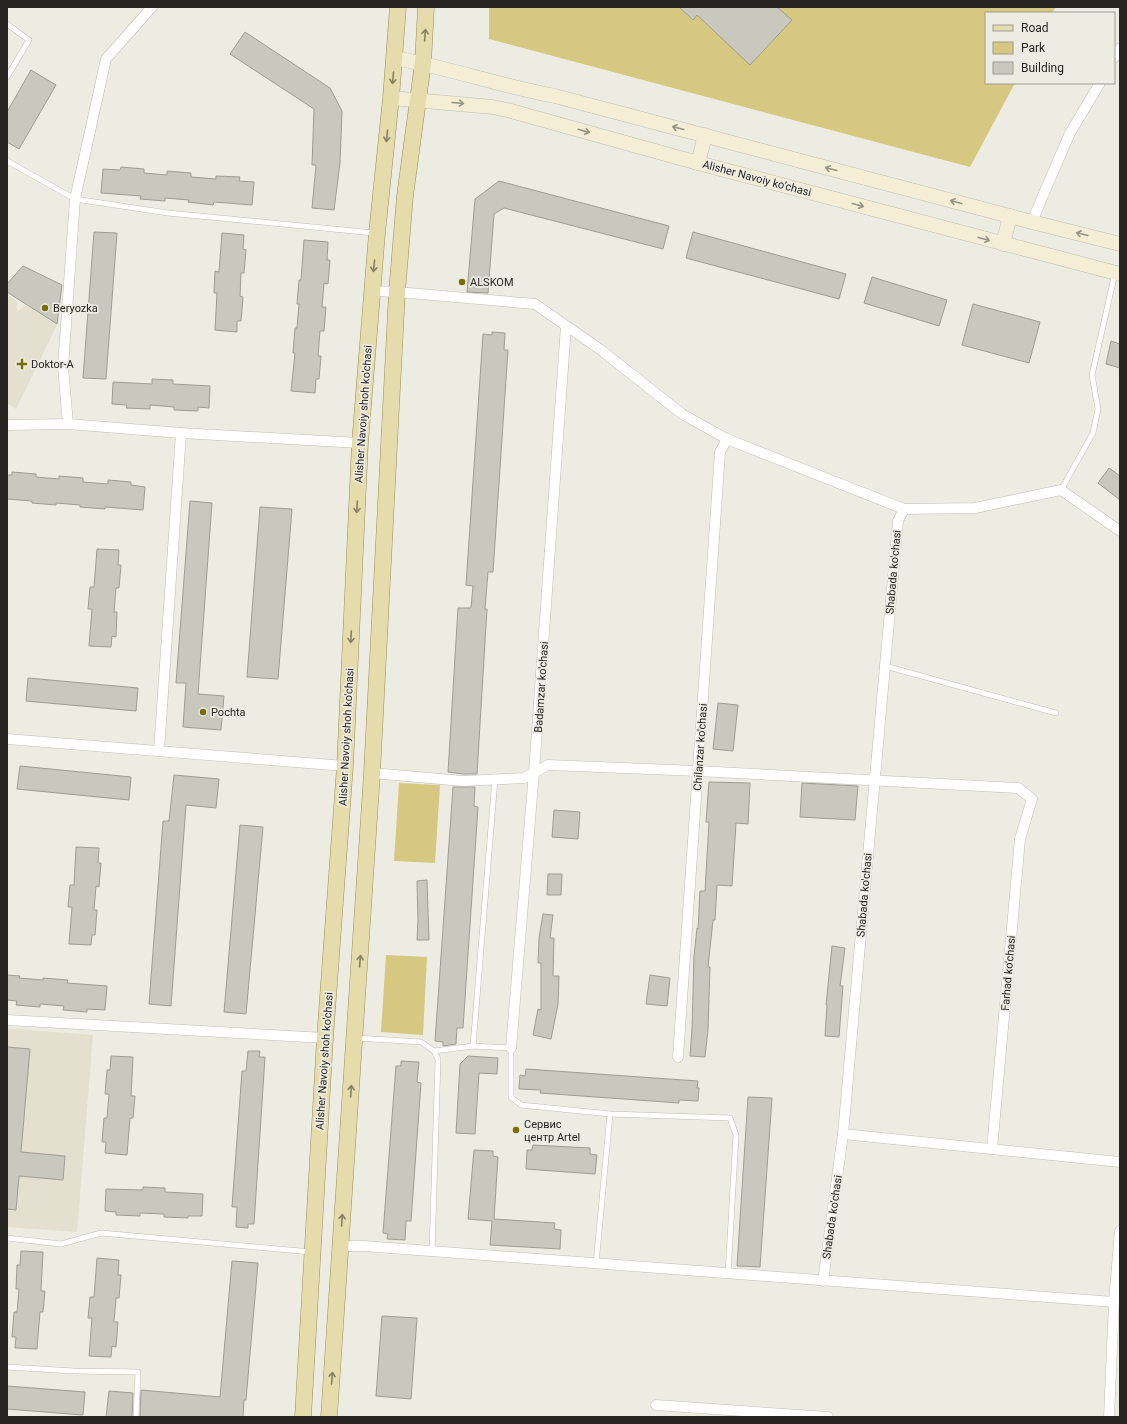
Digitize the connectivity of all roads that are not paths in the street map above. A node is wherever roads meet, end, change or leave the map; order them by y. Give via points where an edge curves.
1 (152, 7) edge
2 (398, 7) edge
3 (426, 7) edge
4 (7, 24) edge
5 (395, 58) junction
6 (423, 63) junction
7 (7, 77) edge
8 (1099, 84) edge
9 (391, 98) junction
10 (419, 100) junction
11 (705, 135) junction
12 (7, 161) edge
13 (698, 163) junction
14 (75, 199) junction
15 (1010, 216) junction
16 (1032, 222) junction
17 (377, 233) junction
18 (1003, 244) junction
19 (1120, 244) edge
20 (1117, 274) edge
21 (372, 291) junction
22 (397, 292) junction
23 (566, 326) junction
24 (68, 424) junction
25 (7, 425) edge
26 (181, 433) junction
27 (727, 439) junction
28 (360, 443) junction
29 (1061, 490) junction
30 (904, 509) junction
31 (1120, 531) edge
32 (885, 666) junction
33 (1056, 714) dead end
34 (7, 739) edge
35 (159, 751) junction
36 (345, 766) junction
37 (698, 771) junction
38 (372, 772) junction
39 (534, 772) junction
40 (495, 779) junction
41 (874, 780) junction
42 (7, 1020) edge
43 (354, 1037) junction
44 (325, 1038) junction
45 (473, 1046) junction
46 (511, 1048) junction
47 (434, 1051) junction
48 (678, 1057) dead end
49 (610, 1114) junction
50 (843, 1134) junction
51 (992, 1149) junction
52 (1120, 1162) edge
53 (1120, 1231) edge
54 (1120, 1236) edge
55 (7, 1238) edge
56 (341, 1246) junction
57 (312, 1252) junction
58 (432, 1252) junction
59 (596, 1264) junction
60 (728, 1274) junction
61 (823, 1281) junction
62 (1114, 1302) junction
63 (7, 1367) edge
64 (656, 1405) dead end
65 (136, 1417) edge
66 (303, 1417) edge
67 (329, 1417) edge
68 (828, 1417) edge
69 (1109, 1417) edge

1 - 14 street via 106,59
2 - 5 main road, Alisher Navoiy shoh ko'chasi
6 -> 3 main road
4 - 7 lane via 29,40
5 - 6 main road
5 -> 9 main road, Alisher Navoiy shoh ko'chasi
6 - 10 main road
11 -> 6 main road
8 - 16 street via 1070,133
9 - 10 main road, Alisher Navoiy ko’chasi
9 -> 17 main road, Alisher Navoiy shoh ko'chasi
10 -> 13 main road, Alisher Navoiy ko’chasi via 511,111
10 - 22 main road via 405,196
11 - 13 main road
15 -> 11 main road
12 - 14 lane
13 -> 18 main road, Alisher Navoiy ko’chasi
14 - 17 lane via 168,213
14 - 24 street via 63,367
15 - 16 main road
15 - 18 main road
19 -> 16 main road
17 -> 21 main road, Alisher Navoiy shoh ko'chasi
18 - 20 main road, Alisher Navoiy ko’chasi
20 - 29 lane via 1092,375 1098,409 1093,433
21 - 22 street
21 - 28 main road, Alisher Navoiy shoh ko'chasi
22 - 23 street via 535,304
22 - 38 main road
23 - 27 street via 601,350 682,414
23 - 39 street, Badamzar ko'chasi
24 - 25 street
24 - 26 street
26 - 28 street
26 - 35 street
27 - 30 street
27 - 37 street, Chilanzar ko'chasi via 720,452
28 -> 36 main road, Alisher Navoiy shoh ko'chasi
29 - 30 street via 974,508
29 - 31 street
30 - 32 street, Shabada ko'chasi via 898,522
32 - 33 lane
32 - 41 street, Shabada ko'chasi
34 - 35 street
35 - 36 street
36 - 44 main road, Alisher Navoiy shoh ko'chasi
37 - 39 street via 548,765
37 - 41 street
37 - 48 street, Chilanzar ko'chasi
38 - 40 street via 463,781
43 -> 38 main road
39 - 40 street via 524,778
39 - 46 street, Badamzar ko'chasi
40 - 45 lane
41 - 50 street, Shabada ko'chasi
41 - 51 street, Farhad ko'chasi via 1018,788 1032,799 1020,839
42 - 44 street
43 - 47 lane via 421,1042
56 -> 43 main road
44 - 57 main road, Alisher Navoiy shoh ko'chasi
45 - 46 lane
45 - 47 lane
46 - 49 lane via 511,1096 521,1105
47 - 58 lane via 438,1059
49 - 59 lane
49 - 60 lane via 730,1118 736,1135
50 - 51 street
50 - 61 street, Shabada ko'chasi
51 - 52 street
53 - 54 street
54 - 62 street
55 - 57 lane via 61,1244 101,1233
56 - 58 street
67 -> 56 main road
57 - 66 main road, Alisher Navoiy shoh ko'chasi
58 - 59 street
59 - 60 street
60 - 61 street
61 - 62 street
62 - 69 street
63 - 65 lane via 138,1372
64 - 68 street

